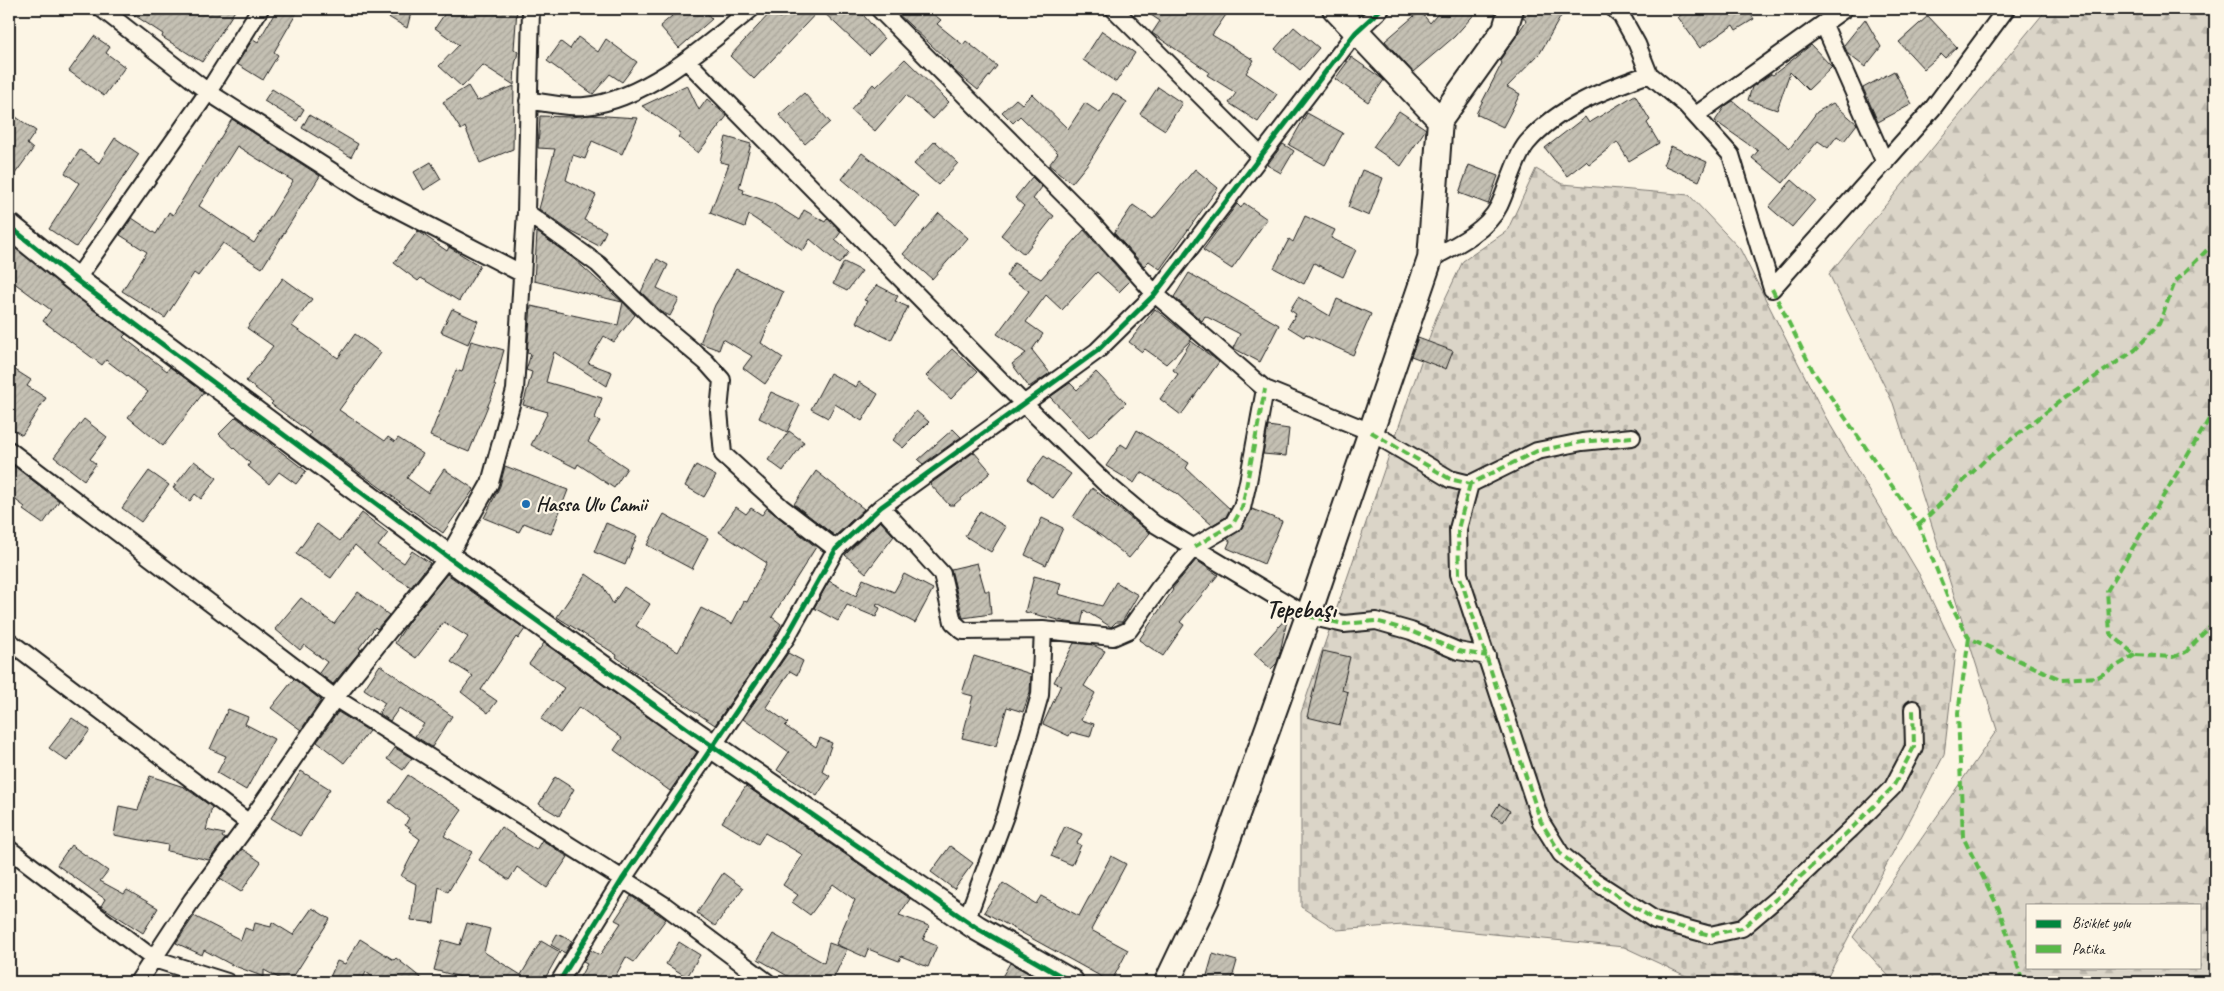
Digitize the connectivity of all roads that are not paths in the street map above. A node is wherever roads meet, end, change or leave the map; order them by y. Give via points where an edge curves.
1 (102, 9) edge
2 (260, 9) edge
3 (531, 9) edge
4 (751, 9) edge
5 (879, 9) edge
6 (1114, 9) edge
7 (1335, 9) edge
8 (1381, 9) edge
9 (1511, 9) edge
10 (1614, 9) edge
11 (1844, 9) edge
12 (2006, 9) edge
13 (1824, 25) junction
14 (1356, 32) junction
15 (687, 61) junction
16 (1649, 74) junction
17 (208, 92) junction
18 (528, 101) junction
19 (1696, 115) junction
20 (1440, 120) junction
21 (1260, 155) junction
22 (1885, 163) junction
23 (526, 212) junction
24 (9, 226) edge
25 (1430, 259) junction
26 (521, 273) junction
27 (76, 280) junction
28 (1155, 294) junction
29 (1266, 389) junction
30 (1024, 404) junction
31 (1371, 432) junction
32 (1632, 437) dead end
33 (9, 450) edge
34 (1470, 484) junction
35 (881, 507) junction
36 (1194, 548) junction
37 (836, 549) junction
38 (448, 557) junction
39 (1308, 616) junction
40 (1042, 630) junction
41 (9, 641) edge
42 (1487, 656) junction
43 (335, 698) junction
44 (1913, 709) dead end
45 (714, 747) junction
46 (249, 823) junction
47 (9, 849) edge
48 (622, 880) junction
49 (966, 921) junction
50 (154, 959) junction
51 (138, 982) edge
52 (227, 982) edge
53 (559, 982) edge
54 (767, 982) edge
55 (1071, 982) edge
56 (1167, 982) edge

1 - 17 street
2 - 17 street
3 - 18 street
4 - 15 street
5 - 28 street via 1091,222
6 - 21 street
7 - 14 street
8 - 14 street
9 - 20 street via 1505,29
10 - 16 street via 1621,15 1637,44
11 - 13 street
12 - 22 street via 1933,108
13 - 19 street
13 - 22 street
14 - 20 street
14 - 21 street
15 - 18 street via 621,97 584,106
15 - 30 street
16 - 19 street
16 - 25 street via 1556,115 1525,145 1498,209 1472,236
17 - 26 street via 364,192
17 - 27 street
18 - 23 street
19 - 22 street via 1731,155 1772,289
20 - 25 street
21 - 28 street
23 - 26 street
23 - 37 street via 598,264 652,317 706,362 722,380 719,411 723,454 781,507
24 - 27 street
25 - 31 street
26 - 38 street via 515,390 490,483
27 - 38 street
28 - 29 street
28 - 30 street via 1097,351
29 - 31 street
29 - 36 street via 1242,508 1233,524
30 - 35 street
30 - 36 street via 1104,482 1153,523
31 - 34 street via 1450,478
31 - 39 street
32 - 34 street via 1537,451
33 - 43 street
34 - 42 street via 1458,529 1460,574
35 - 37 street
35 - 40 street via 942,574 953,622 963,631
36 - 39 street
36 - 40 street via 1159,588 1129,630 1113,637
37 - 45 street via 786,638
38 - 43 street
38 - 45 street
39 - 42 street via 1344,624 1376,620 1411,630 1458,651
39 - 56 street via 1207,898
40 - 49 street via 1040,695 1006,813
41 - 46 street
42 - 44 street via 1541,822 1561,854 1655,920 1710,935 1742,928 1893,787 1914,747
43 - 46 street
43 - 48 street
45 - 48 street
45 - 49 street
46 - 50 street via 192,900
47 - 50 street
48 - 53 street
48 - 54 street via 664,905
49 - 55 street
50 - 51 street
50 - 52 street

